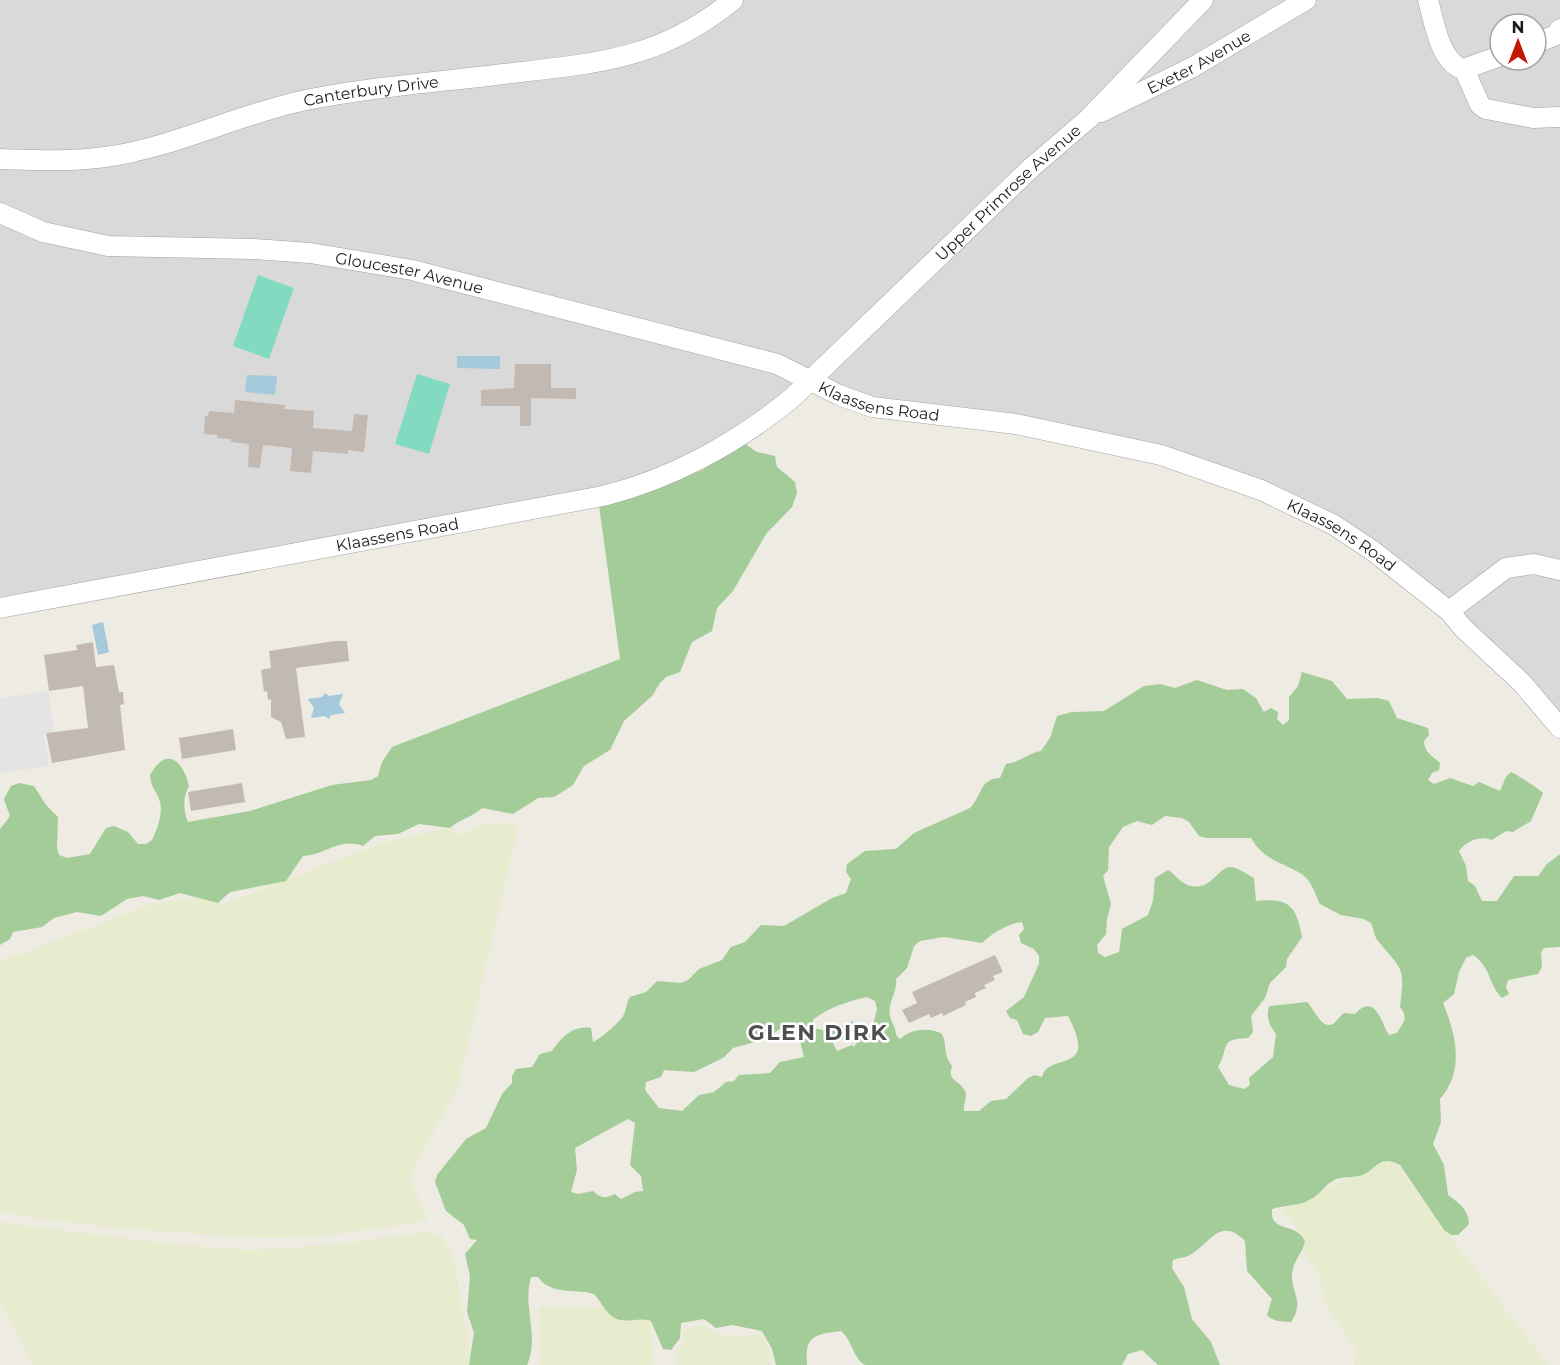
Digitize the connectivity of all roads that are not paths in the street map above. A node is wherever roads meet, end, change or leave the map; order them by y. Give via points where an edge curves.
1 (733, 0) edge
2 (1203, 0) edge
3 (1306, 0) edge
4 (1428, 0) edge
5 (1560, 29) edge
6 (1548, 38) edge
7 (1488, 60) edge
8 (1464, 69) junction
9 (1559, 117) edge
10 (1088, 119) junction
11 (0, 159) edge
12 (0, 213) edge
13 (810, 381) junction
14 (1560, 570) edge
15 (0, 608) edge
16 (1449, 611) junction
17 (1560, 728) edge

1 - 11 street, Canterbury Drive via 709,20 662,45 624,57 580,66 307,100 105,157 56,161
2 - 10 street, Upper Primrose Avenue
3 - 10 street, Exeter Avenue via 1193,67
4 - 8 street via 1446,55 1452,65
5 - 6 street
7 - 8 street
8 - 9 street via 1480,105 1486,109 1533,118
10 - 13 street, Upper Primrose Avenue via 1032,167
12 - 13 street, Gloucester Avenue via 43,232 108,246 310,253 412,270 777,364
13 - 15 street, Klaassens Road via 749,430 708,454 632,488
13 - 16 street, Klaassens Road via 872,406 1016,424 1130,447 1261,490 1334,525 1373,550
14 - 16 street via 1534,564 1506,568
16 - 17 street, Klaassens Road via 1522,682

